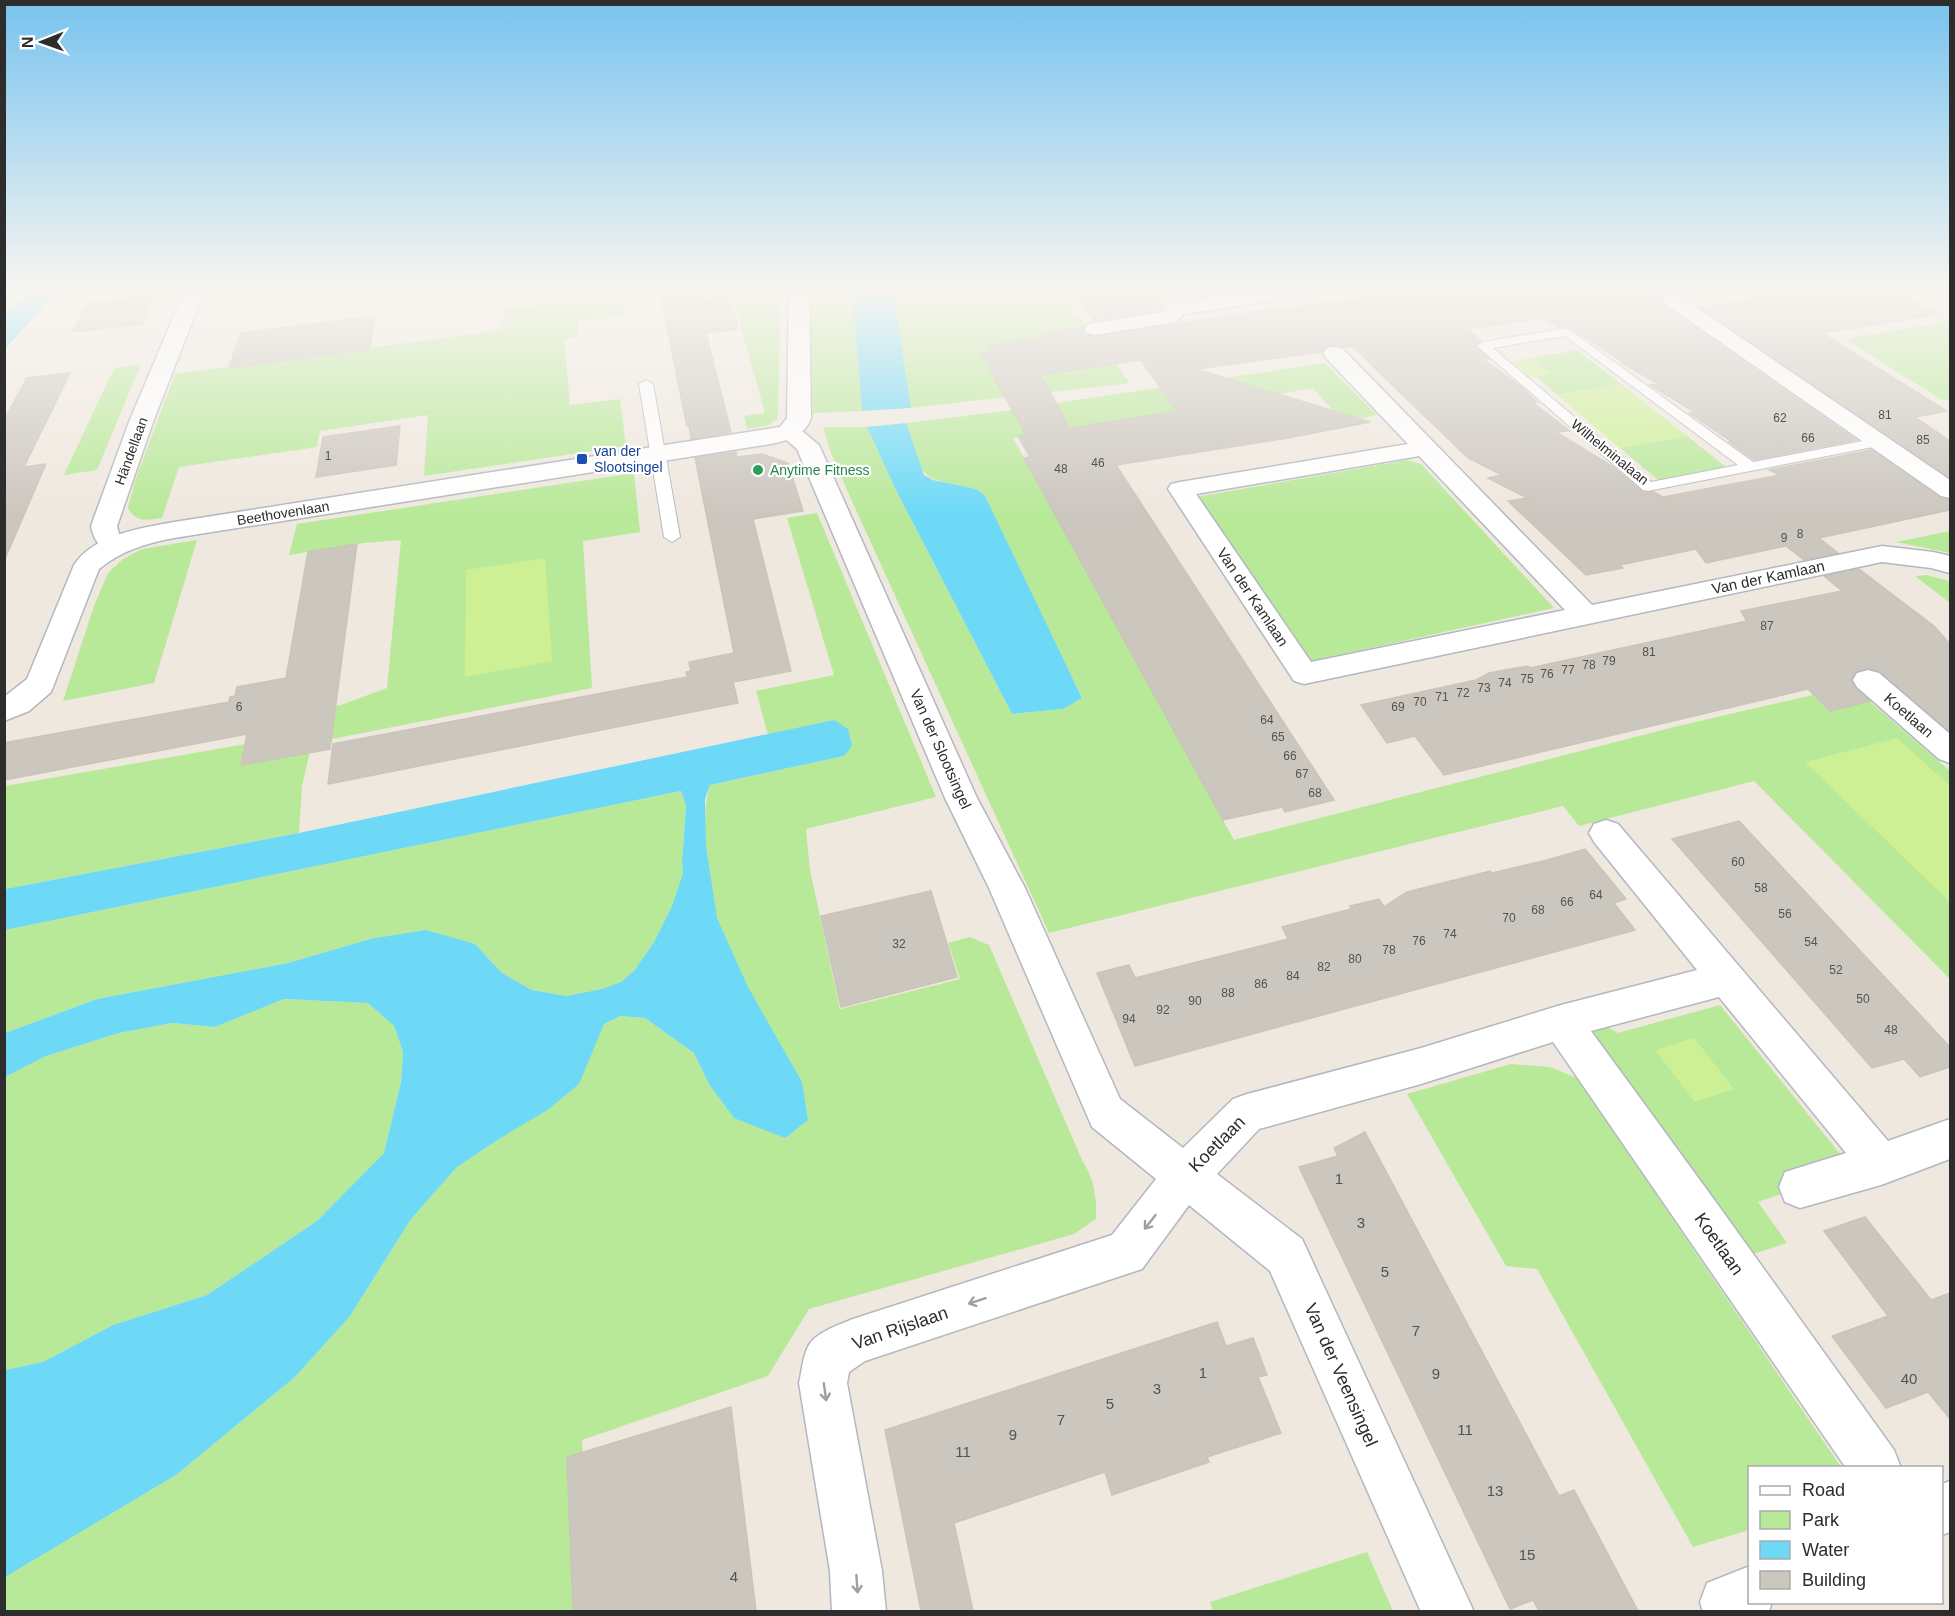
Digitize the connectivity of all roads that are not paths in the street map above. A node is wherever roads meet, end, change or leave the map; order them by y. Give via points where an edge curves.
1 (164, 364) edge
2 (799, 364) edge
3 (1345, 364) edge
4 (1505, 364) edge
5 (1611, 364) edge
6 (1766, 364) edge
7 (646, 384) dead end
8 (789, 432) junction
9 (1878, 442) junction
10 (1425, 448) junction
11 (657, 455) junction
12 (1749, 467) junction
13 (1950, 491) edge
14 (672, 537) dead end
15 (115, 545) junction
16 (1950, 565) edge
17 (1585, 615) junction
18 (1868, 680) dead end
19 (4, 710) edge
20 (1950, 751) edge
21 (1606, 833) dead end
22 (1727, 978) junction
23 (1561, 1022) junction
24 (1950, 1139) edge
25 (1881, 1164) junction
26 (1185, 1176) junction
27 (1800, 1187) dead end
28 (1875, 1466) edge
29 (859, 1611) edge
30 (1448, 1611) edge

1 - 15 street, Händellaan via 104,526 106,536
2 - 8 street via 799,418
3 - 10 street
4 - 12 lane, Wilhelminalaan via 1648,487
5 - 12 lane, Wilhelminalaan
6 - 9 street
7 - 11 lane
8 - 11 street, Beethovenlaan
8 - 26 street, Van der Slootsingel via 807,445 1106,1113
9 - 12 lane, Wilhelminalaan
9 - 13 street
10 - 17 street
10 - 17 street, Van der Kamlaan via 1180,489 1304,674
11 - 14 lane
11 - 15 street, Beethovenlaan via 174,530
15 - 19 street, Beethovenlaan via 87,565 40,685
16 - 17 street, Van der Kamlaan via 1882,554
18 - 20 street, Koetlaan
21 - 22 street
22 - 23 street, Koetlaan
22 - 25 street
23 - 26 street, Koetlaan via 1420,1066 1247,1113
23 - 28 street, Koetlaan
24 - 25 street
25 - 27 street
26 -> 29 street, Van Rijslaan via 1126,1253 853,1342 828,1358 823,1383 856,1571
26 - 30 street, Van der Veensingel via 1286,1256

